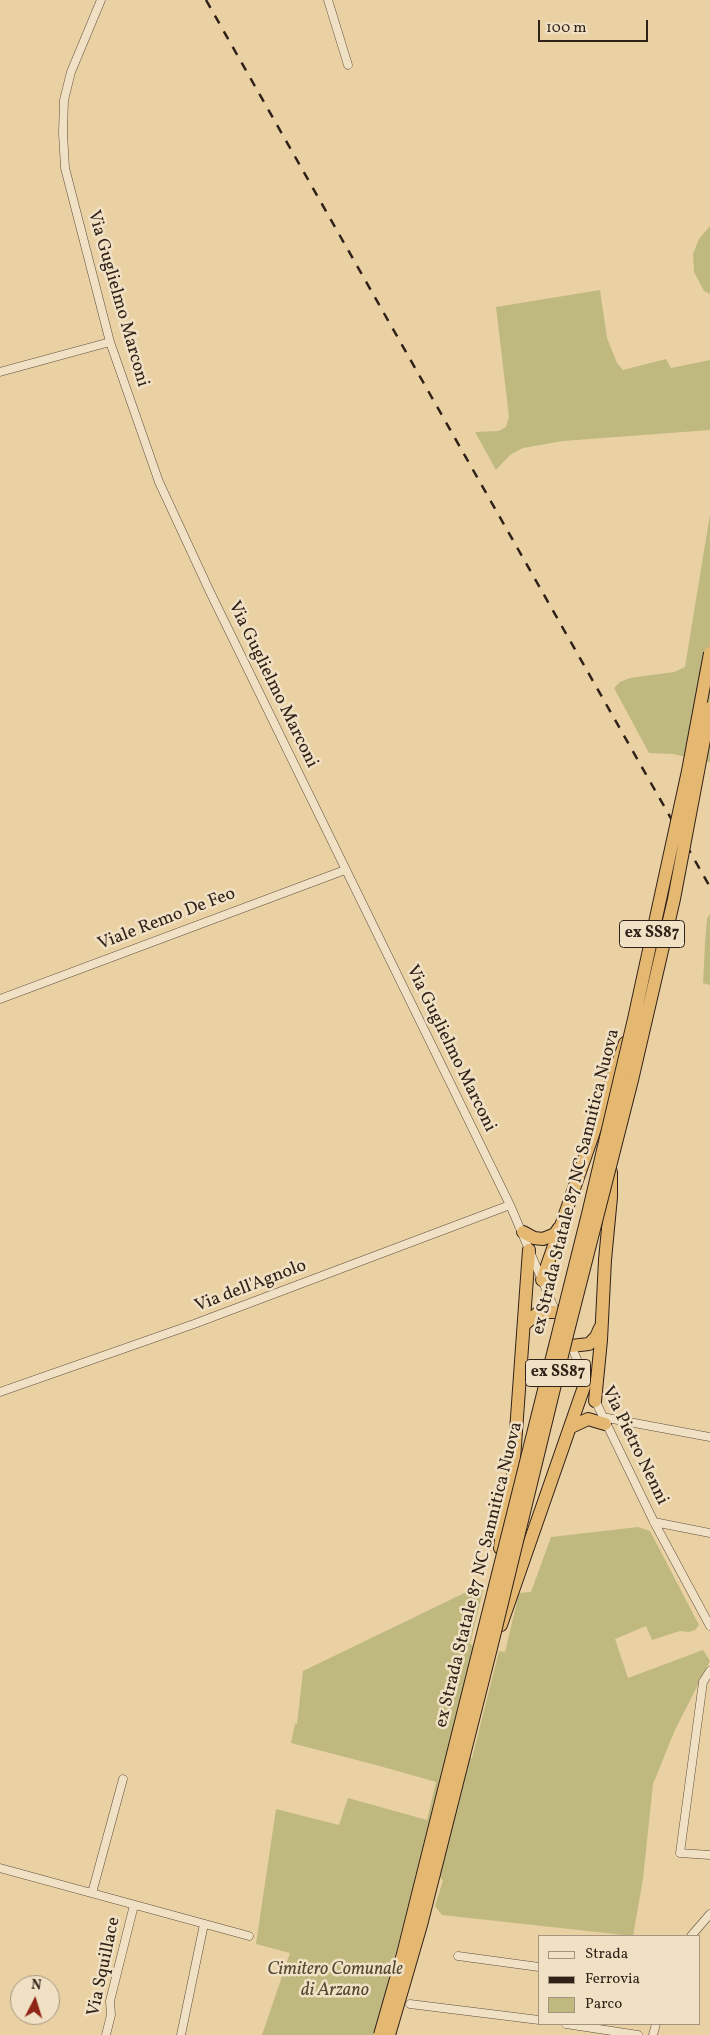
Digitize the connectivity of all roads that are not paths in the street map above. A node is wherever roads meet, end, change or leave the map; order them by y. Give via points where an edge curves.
1 (101, 0) edge
2 (328, 0) edge
3 (348, 66) dead end
4 (110, 342) junction
5 (0, 372) edge
6 (710, 653) edge
7 (710, 708) edge
8 (345, 870) junction
9 (0, 998) edge
10 (634, 1019) junction
11 (610, 1164) junction
12 (510, 1205) junction
13 (561, 1224) junction
14 (523, 1232) junction
15 (529, 1250) junction
16 (542, 1280) junction
17 (556, 1312) junction
18 (525, 1324) junction
19 (601, 1324) junction
20 (573, 1351) junction
21 (586, 1381) junction
22 (0, 1392) edge
23 (595, 1401) junction
24 (603, 1420) junction
25 (570, 1427) junction
26 (710, 1437) edge
27 (654, 1522) junction
28 (710, 1533) edge
29 (498, 1578) junction
30 (706, 1612) edge
31 (710, 1626) edge
32 (491, 1648) junction
33 (710, 1671) edge
34 (123, 1779) dead end
35 (710, 1855) edge
36 (0, 1868) edge
37 (92, 1894) junction
38 (134, 1905) junction
39 (710, 1914) edge
40 (204, 1924) junction
41 (692, 1935) edge
42 (249, 1936) dead end
43 (458, 1956) dead end
44 (538, 1967) edge
45 (410, 2004) dead end
46 (538, 2020) edge
47 (573, 2025) edge
48 (106, 2035) edge
49 (181, 2035) edge
50 (380, 2035) edge
51 (389, 2035) edge
52 (638, 2035) edge

1 - 4 street, Via Guglielmo Marconi via 71,72 64,100 63,133 65,168
2 - 3 street
4 - 5 street
4 - 8 street, Via Guglielmo Marconi via 159,482
6 - 10 highway, ex Strada Statale 87 NC Sannitica Nuova / ex SS87, bridge
7 - 11 highway, ex Strada Statale 87 NC Sannitica Nuova / ex SS87, bridge via 674,899
8 - 9 street, Viale Remo De Feo
8 - 12 street, Via Guglielmo Marconi
10 - 13 highway, bridge
10 - 29 highway, ex Strada Statale 87 NC Sannitica Nuova / ex SS87, bridge
11 - 19 highway, bridge via 611,1197
11 - 32 highway, ex Strada Statale 87 NC Sannitica Nuova / ex SS87, bridge
12 - 14 street, Via Guglielmo Marconi
12 - 22 street, Via dell'Agnolo via 194,1324
13 - 14 highway via 548,1238 534,1238
13 - 16 highway
14 - 15 street, Via Guglielmo Marconi
15 - 16 street, Via Guglielmo Marconi
15 - 18 highway
16 - 17 street, Via Guglielmo Marconi
17 - 18 highway via 539,1312
17 - 20 street, Via Guglielmo Marconi
18 - 29 highway, bridge via 512,1488 502,1529
19 - 20 highway via 589,1344
19 - 23 highway
20 - 21 street, Via Pietro Nenni
21 - 23 street, Via Pietro Nenni
21 - 25 highway
23 - 24 street, Via Pietro Nenni
24 - 25 highway via 588,1419
24 - 26 street
24 - 27 street, Via Pietro Nenni
25 - 32 highway, bridge
27 - 28 street, Via Pietro Nenni
27 - 30 street, Via Pietro Nenni
29 - 50 highway, ex Strada Statale 87 NC Sannitica Nuova / ex SS87, bridge
30 - 31 street, Via Pietro Nenni
32 - 51 highway, ex Strada Statale 87 NC Sannitica Nuova / ex SS87, bridge via 421,1925
33 - 35 street via 703,1682 680,1852
34 - 37 street, Via Squillace
36 - 37 street, Via Squillace
37 - 38 street, Via Squillace
38 - 40 street, Via Squillace
38 - 48 street, Via Squillace via 110,2001 111,2015
39 - 41 street
40 - 42 street, Via Squillace
40 - 49 street
43 - 44 street
45 - 46 street
47 - 52 street

